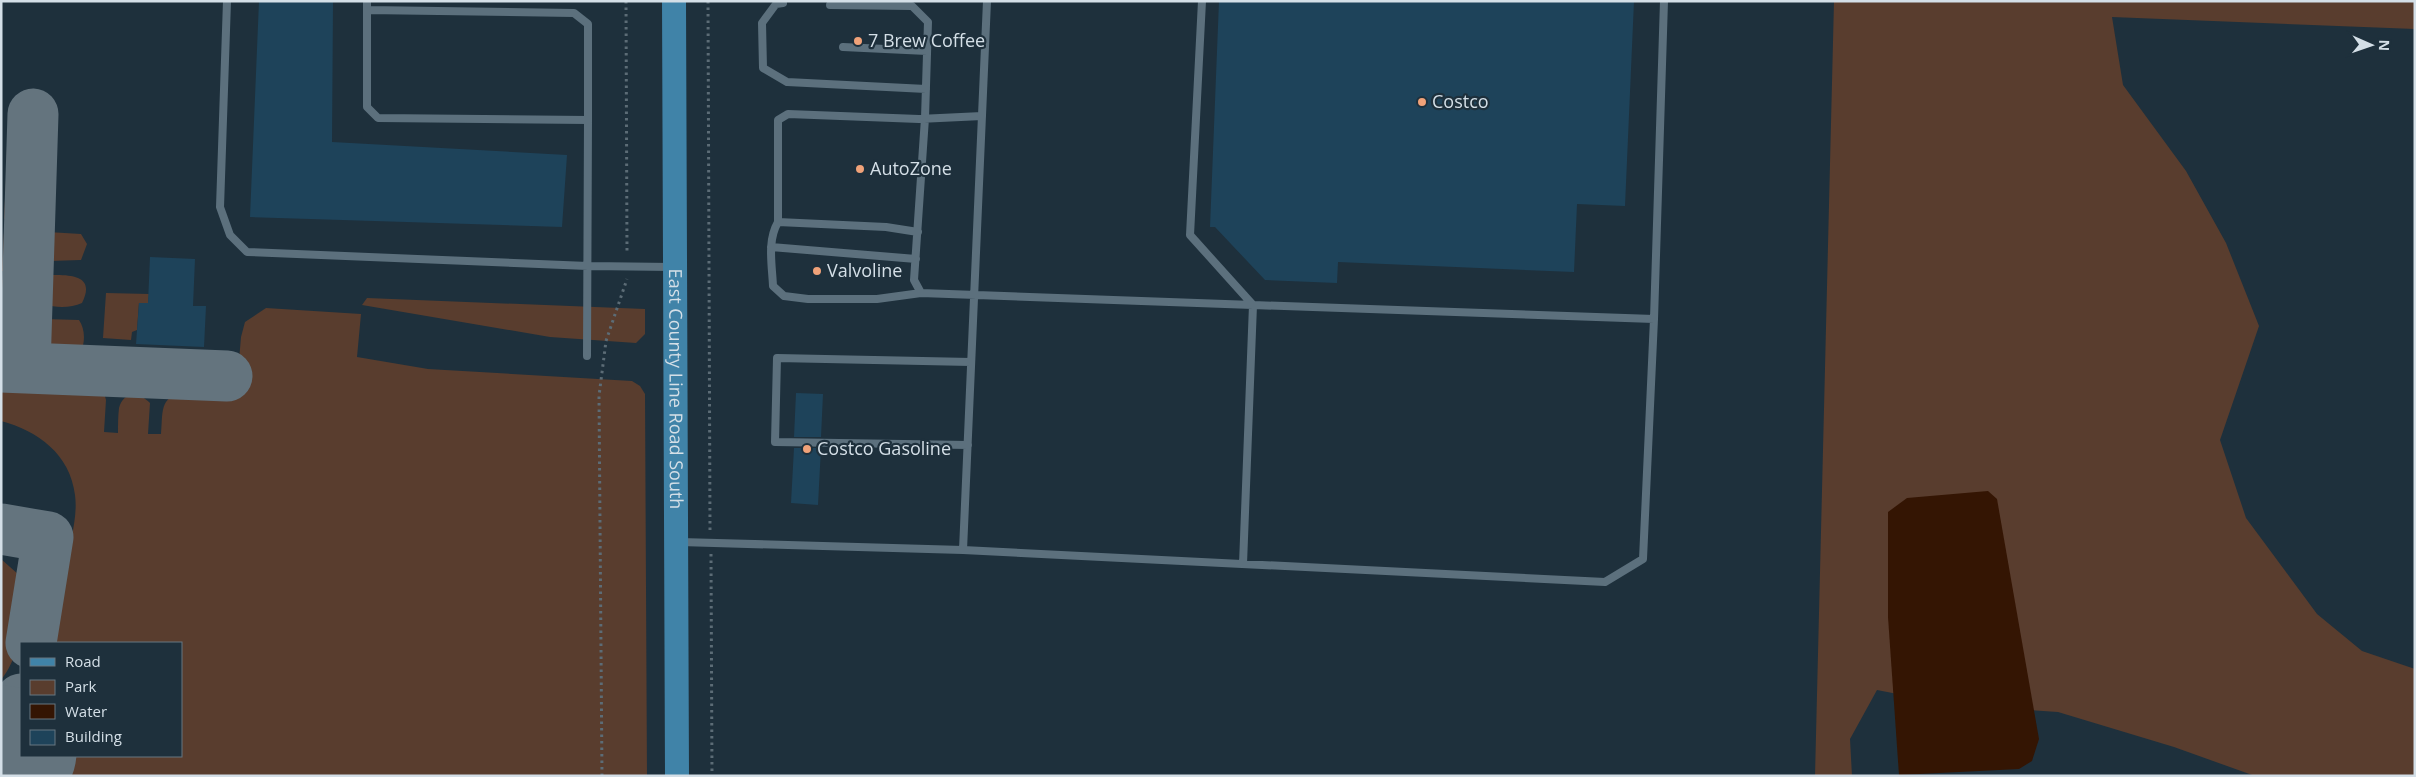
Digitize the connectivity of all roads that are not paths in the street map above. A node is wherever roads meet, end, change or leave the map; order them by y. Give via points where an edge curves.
1 (227, 1) edge
2 (367, 1) edge
3 (674, 1) edge
4 (987, 1) edge
5 (1202, 1) edge
6 (1664, 1) edge
7 (783, 3) dead end
8 (830, 5) dead end
9 (367, 10) junction
10 (843, 47) dead end
11 (927, 52) junction
12 (926, 89) junction
13 (982, 116) junction
14 (925, 118) junction
15 (588, 120) junction
16 (778, 222) junction
17 (918, 232) junction
18 (771, 247) junction
19 (916, 259) junction
20 (588, 266) junction
21 (675, 266) junction
22 (921, 293) junction
23 (974, 296) junction
24 (1253, 305) junction
25 (1654, 319) junction
26 (587, 356) dead end
27 (971, 362) junction
28 (968, 445) junction
29 (676, 542) junction
30 (963, 550) junction
31 (1243, 564) junction
32 (677, 776) edge

1 - 20 lane via 220,207 230,235 247,252
2 - 9 lane
3 - 21 main road, East County Line Road South
4 - 13 lane
5 - 24 lane via 1190,235
6 - 25 lane
7 - 12 lane via 776,4 762,23 764,68 787,82
8 - 11 lane via 912,6 928,22
9 - 15 lane via 574,13 588,24
9 - 15 lane via 367,107 378,118
10 - 11 lane
11 - 12 lane
12 - 14 lane
13 - 14 lane
13 - 23 lane
14 - 16 lane via 788,114 778,120
14 - 17 lane
15 - 20 lane
16 - 17 lane via 886,227
16 - 18 lane via 772,233
17 - 19 lane
18 - 19 lane
18 - 22 lane via 773,286 784,296 877,299
19 - 22 lane via 914,280
20 - 21 lane
20 - 26 lane
21 - 29 main road, East County Line Road South
22 - 23 lane
23 - 24 lane
23 - 27 lane
24 - 25 lane
24 - 31 lane
25 - 31 lane via 1643,559 1605,582
27 - 28 lane
27 - 28 lane via 777,358 775,442
28 - 30 lane
29 - 30 lane
29 - 32 main road, East County Line Road South
30 - 31 lane

